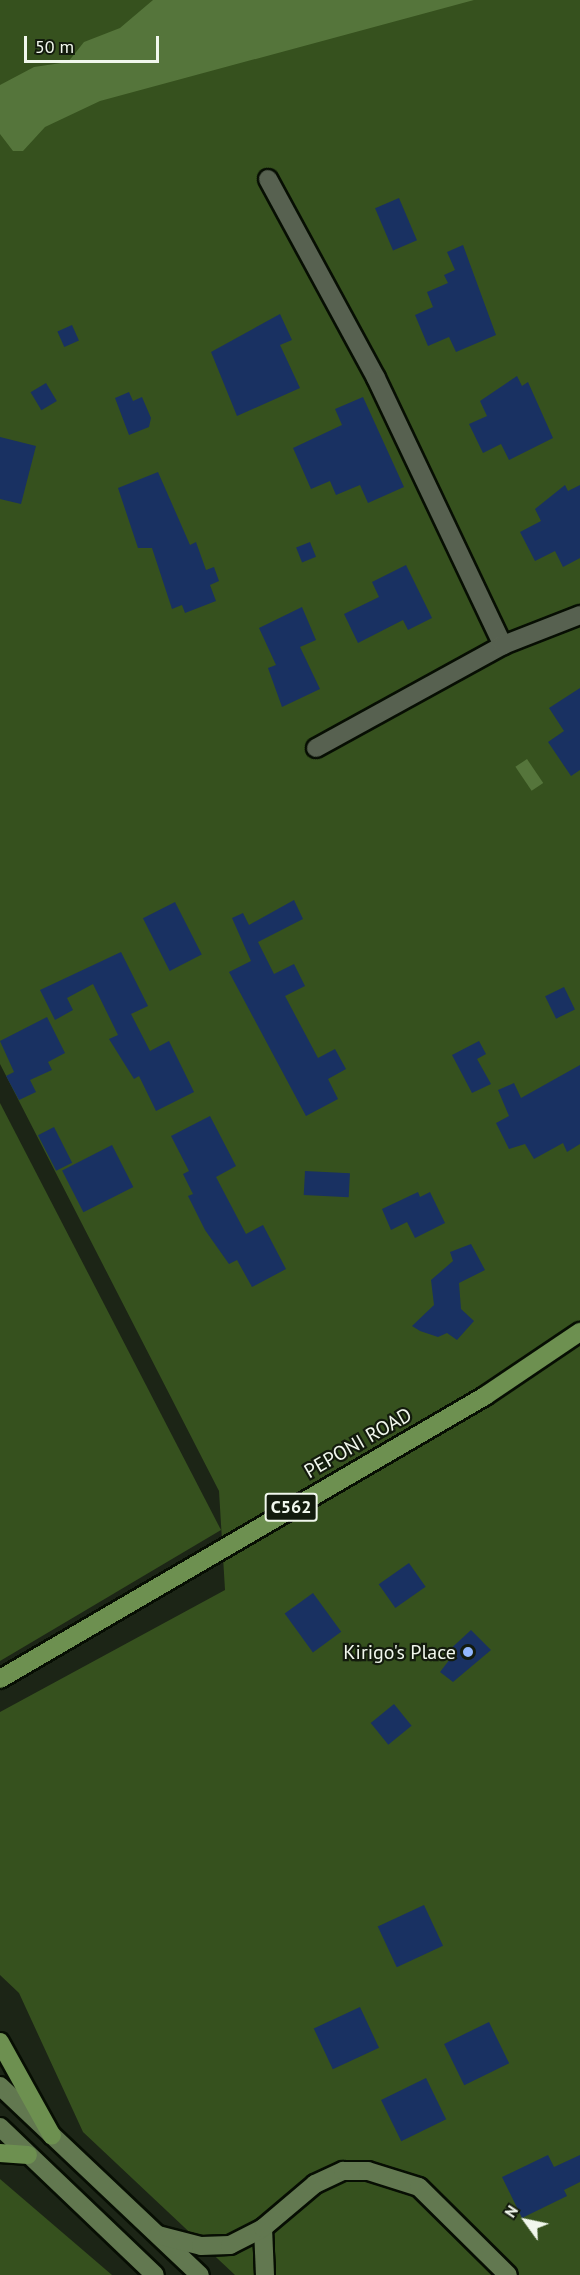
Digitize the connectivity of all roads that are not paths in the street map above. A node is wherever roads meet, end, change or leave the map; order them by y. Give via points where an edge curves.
1 (268, 179) dead end
2 (580, 615) edge
3 (503, 645) junction
4 (316, 748) dead end
5 (580, 1332) edge
6 (0, 1679) edge
7 (0, 2042) edge
8 (0, 2086) edge
9 (0, 2127) edge
10 (52, 2136) junction
11 (0, 2153) edge
12 (28, 2155) junction
13 (263, 2228) junction
14 (158, 2235) junction
15 (154, 2275) edge
16 (200, 2275) edge
17 (265, 2275) edge
18 (508, 2275) edge

1 - 3 street via 376,378
2 - 3 street
3 - 4 street
5 - 6 main road, PEPONI ROAD / C562 via 484,1396
7 - 10 main road
8 - 10 main road
9 - 12 main road
10 - 14 main road
11 - 12 main road
12 - 15 main road
13 - 14 main road via 218,2247
13 - 17 main road
13 - 18 main road via 315,2184 343,2171 368,2171 419,2187
14 - 16 main road

